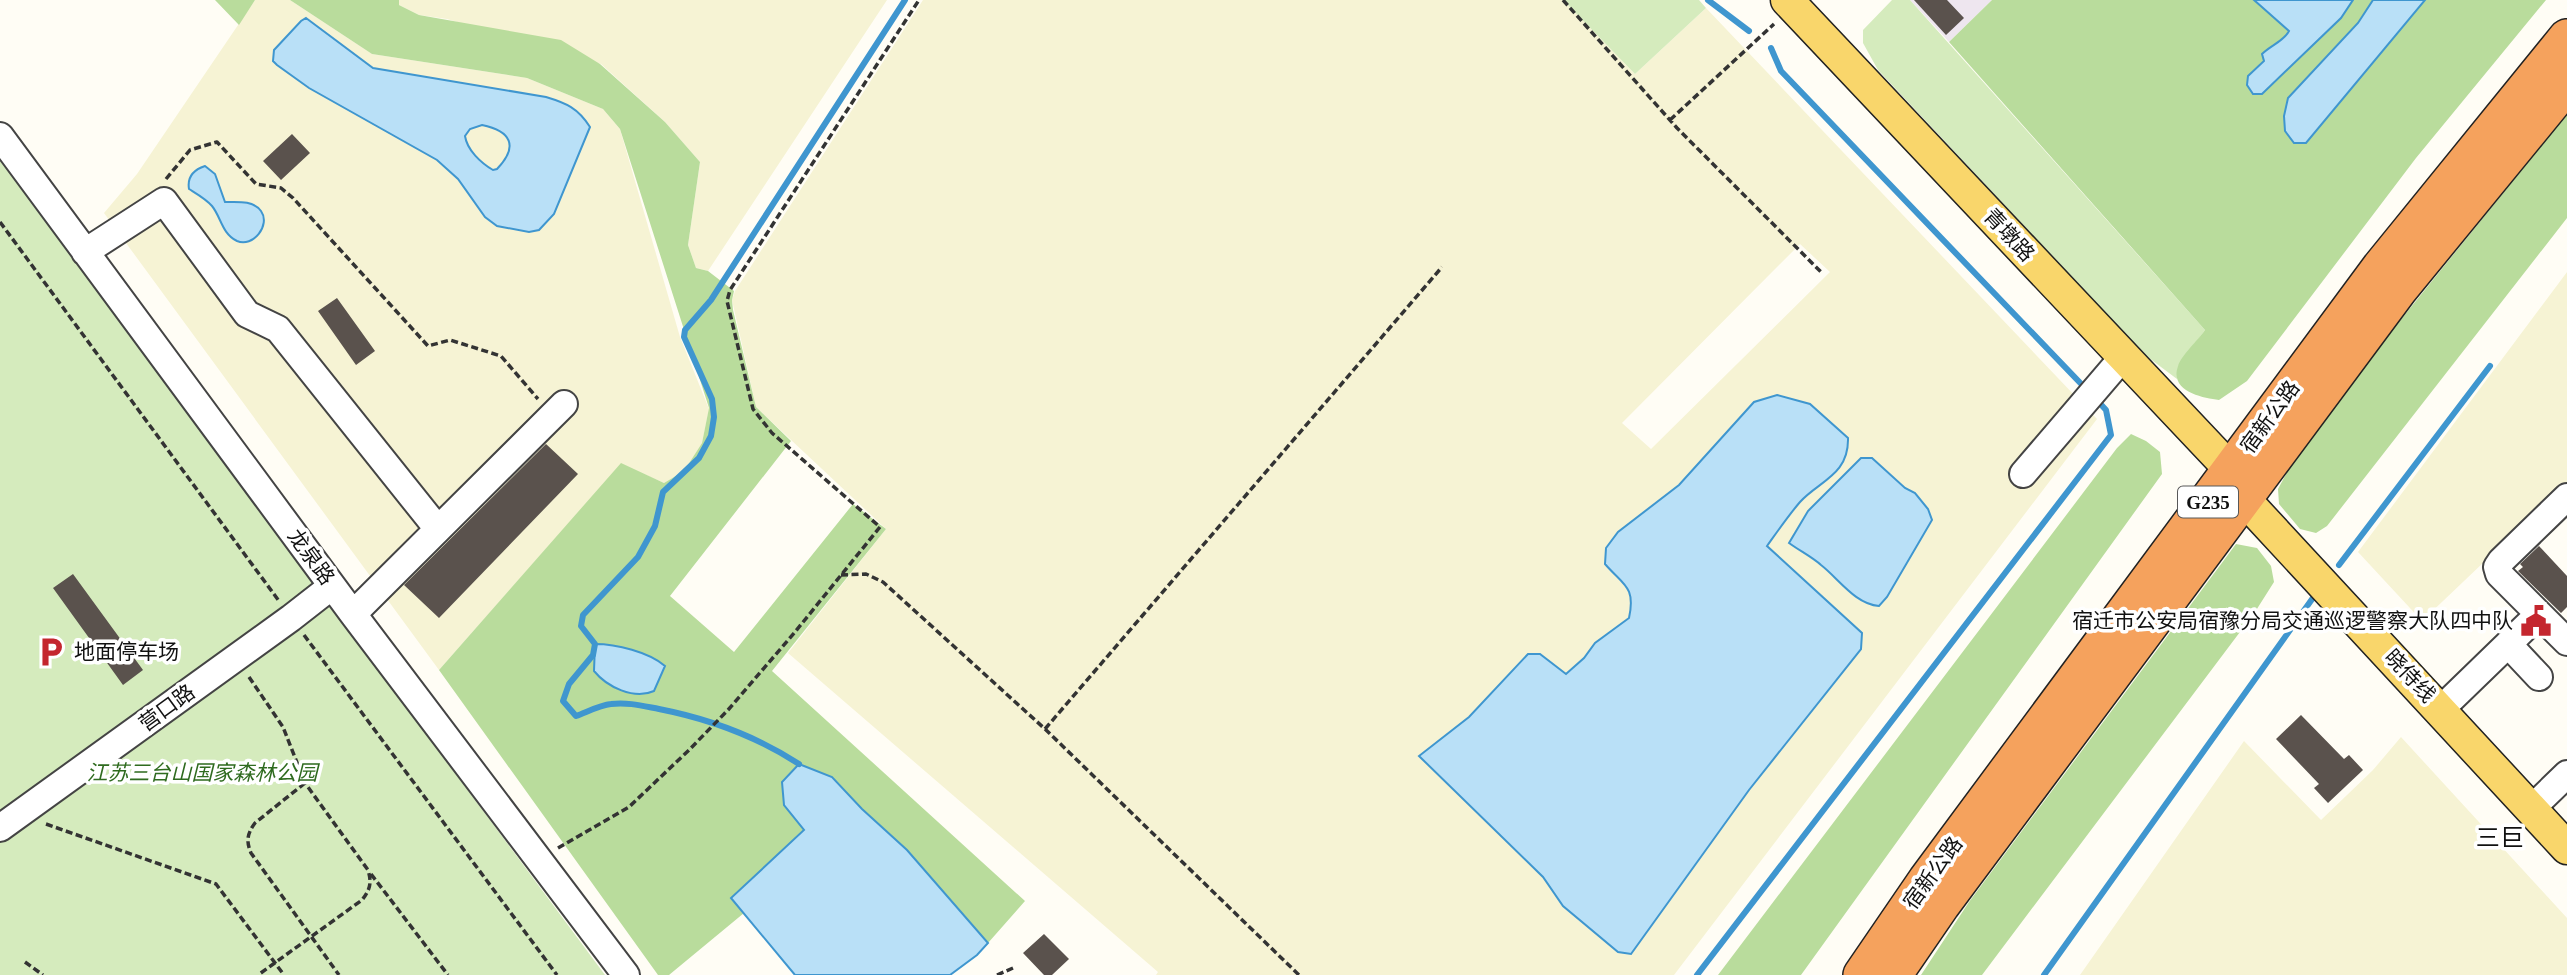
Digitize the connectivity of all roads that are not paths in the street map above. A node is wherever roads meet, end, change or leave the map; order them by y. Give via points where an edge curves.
1 (1793, 2) edge
2 (2567, 38) edge
3 (2567, 84) edge
4 (0, 136) edge
5 (85, 252) junction
6 (2124, 356) junction
7 (558, 410) road end
8 (2023, 474) dead end
9 (2237, 484) junction
10 (2567, 497) edge
11 (437, 528) dead end
12 (332, 586) junction
13 (353, 614) junction
14 (2539, 614) junction
15 (2567, 642) edge
16 (2508, 644) junction
17 (2539, 677) dead end
18 (2441, 709) junction
19 (2567, 774) edge
20 (2531, 809) junction
21 (10, 821) edge
22 (2567, 848) edge
23 (626, 975) edge
24 (1862, 975) edge
25 (1893, 975) edge

1 - 6 main road, 青墩路
2 - 9 highway, 宿新公路 / G235 via 2381,267
3 - 9 highway, 宿新公路 / G235
4 - 5 street, 龙泉路
5 - 11 street via 164,201 247,314 278,329
5 - 12 street, 龙泉路
6 - 8 street
6 - 9 main road, 青墩路
7 - 13 street
9 - 18 main road, 晓侍线
9 - 24 highway, 宿新公路 / G235 via 1927,880
9 - 25 highway, 宿新公路 / G235
10 - 14 street via 2497,567
12 - 13 street, 龙泉路
12 - 21 street, 营口路
13 - 23 street, 龙泉路
14 - 15 street
14 - 16 street
16 - 17 street
16 - 18 street
18 - 20 main road, 晓侍线
19 - 20 street
20 - 22 main road, 晓侍线

